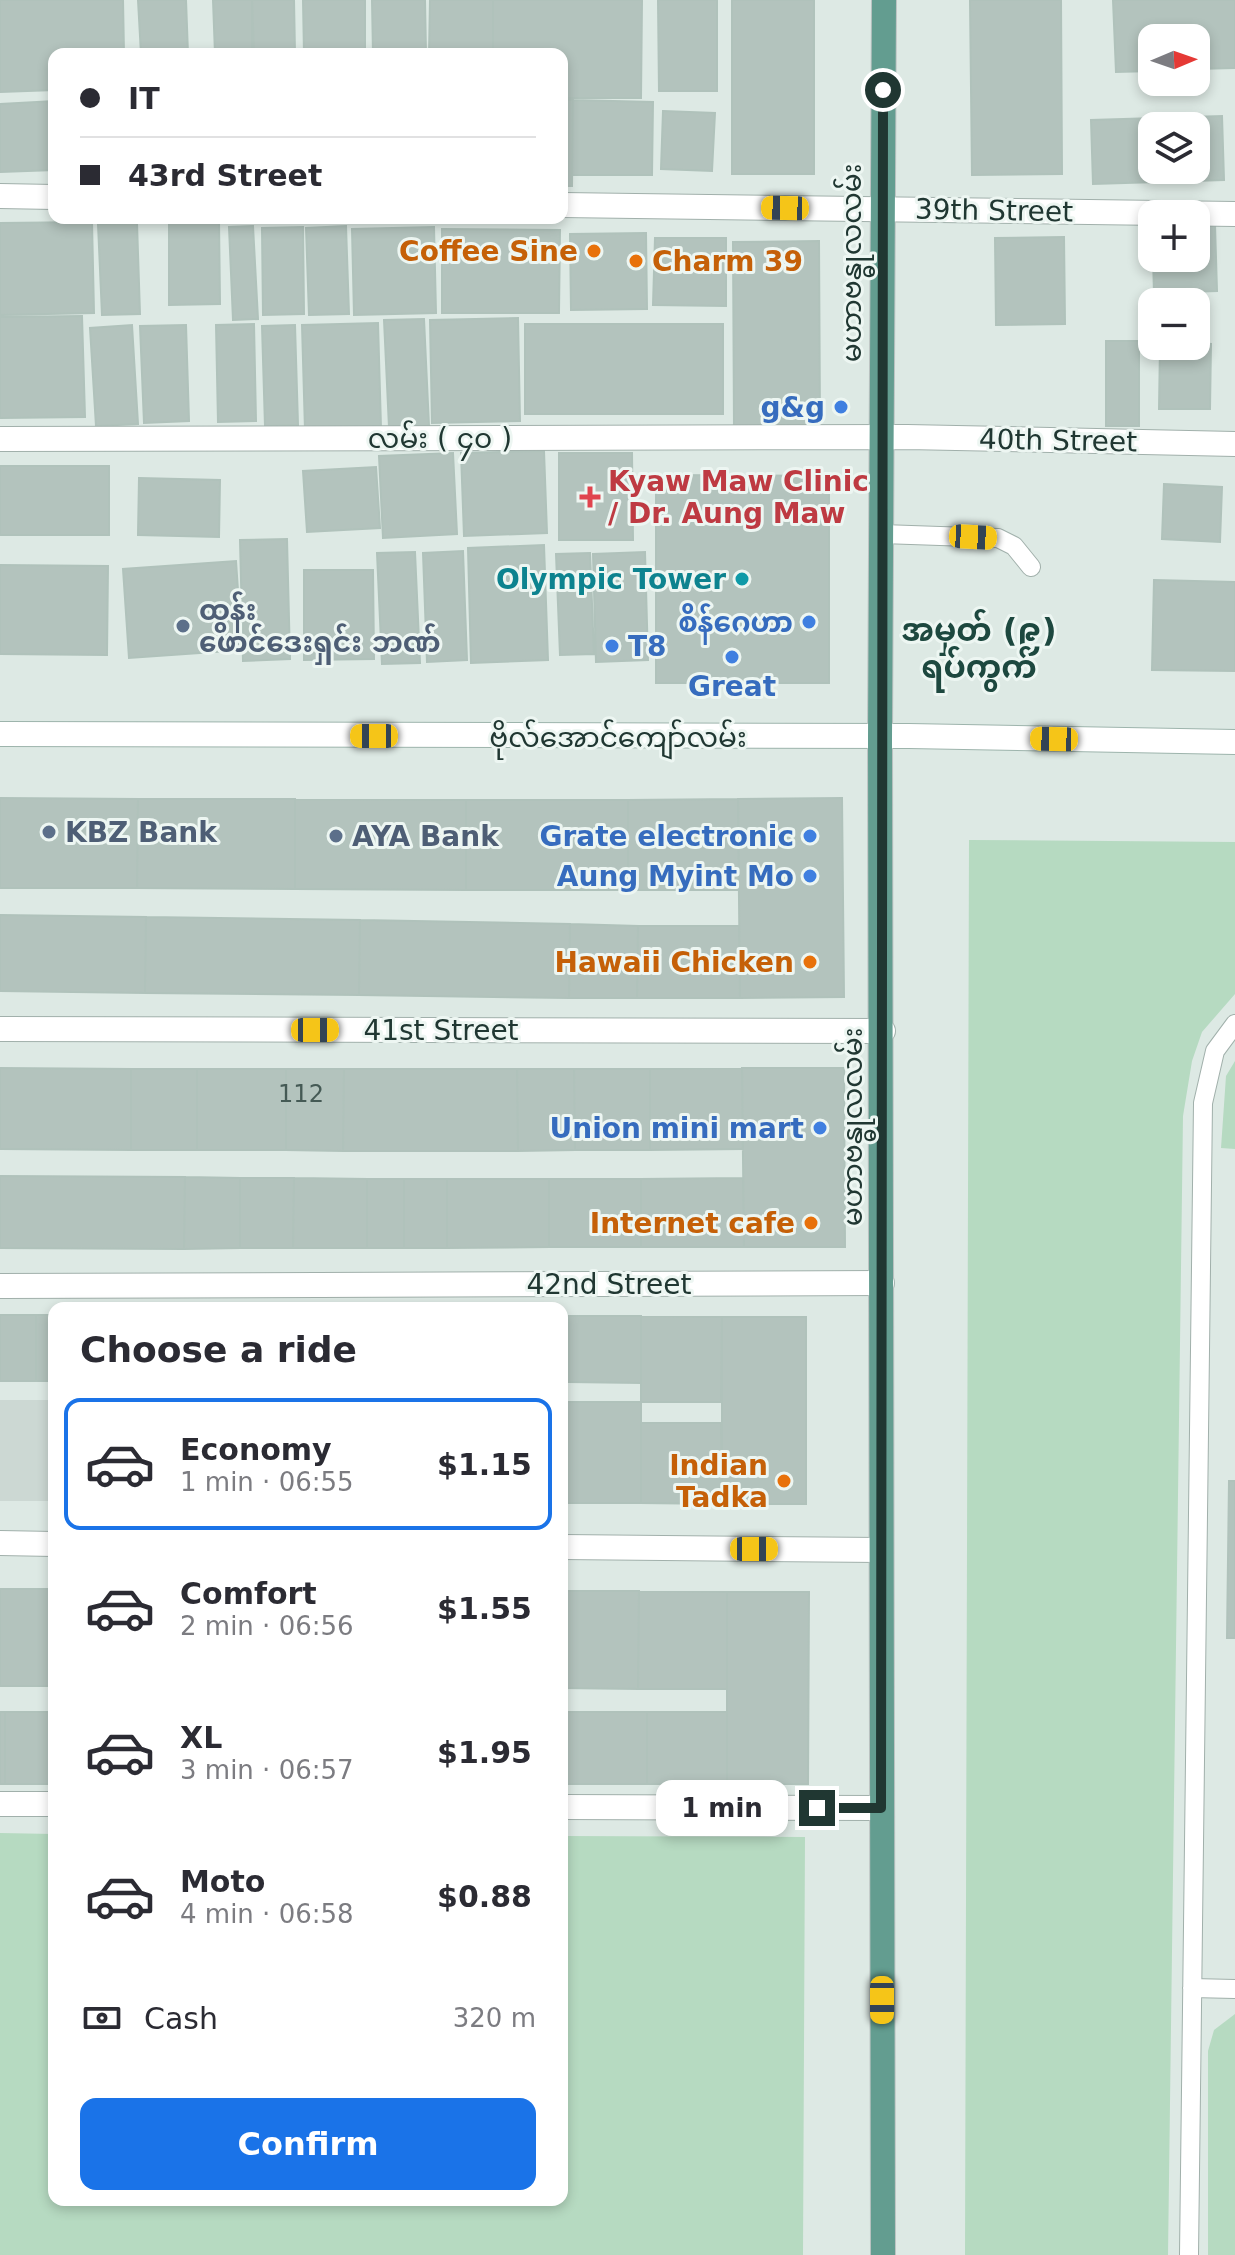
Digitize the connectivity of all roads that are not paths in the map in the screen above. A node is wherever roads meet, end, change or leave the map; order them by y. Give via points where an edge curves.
1 (884, 0) edge
2 (0, 196) edge
3 (48, 197) edge
4 (568, 205) edge
5 (881, 209) junction
6 (1235, 214) edge
7 (881, 437) junction
8 (0, 439) edge
9 (1235, 444) edge
10 (882, 534) junction
11 (1031, 567) dead end
12 (0, 734) edge
13 (880, 738) junction
14 (1235, 742) edge
15 (1235, 1024) edge
16 (0, 1029) edge
17 (883, 1031) junction
18 (882, 1283) junction
19 (0, 1286) edge
20 (0, 1543) edge
21 (48, 1544) edge
22 (568, 1547) edge
23 (881, 1550) junction
24 (0, 1804) edge
25 (48, 1804) edge
26 (568, 1807) edge
27 (881, 1808) junction
28 (1192, 1988) junction
29 (1235, 1989) edge
30 (883, 2255) edge
31 (1189, 2255) edge

1 - 5 main road, မဟာဗန္ဓုလလမ်း
2 - 3 street
4 - 5 street, 39th Street
5 - 6 street, 39th Street
5 - 7 main road, မဟာဗန္ဓုလလမ်း
7 - 8 street, လမ်း ( ၄၀ )
7 - 9 street, 40th Street
7 - 10 main road, မဟာဗန္ဓုလလမ်း
10 - 11 lane via 998,538 1014,546
10 - 13 main road, မဟာဗန္ဓုလလမ်း
12 - 13 street, ဗိုလ်အောင်ကျော်လမ်း
13 - 14 street, ဗိုလ်အောင်ကျော်လမ်း
13 - 17 main road, မဟာဗန္ဓုလလမ်း
15 - 28 lane via 1215,1051 1203,1103
16 - 17 street, 41st Street
17 - 18 main road, မဟာဗန္ဓုလလမ်း
18 - 19 street, 42nd Street
18 - 23 main road, မဟာဗန္ဓုလလမ်း
20 - 21 street
22 - 23 street
23 - 27 main road, မဟာဗန္ဓုလလမ်း
24 - 25 street
26 - 27 street
27 - 30 main road, မဟာဗန္ဓုလလမ်း
28 - 29 lane
28 - 31 lane

